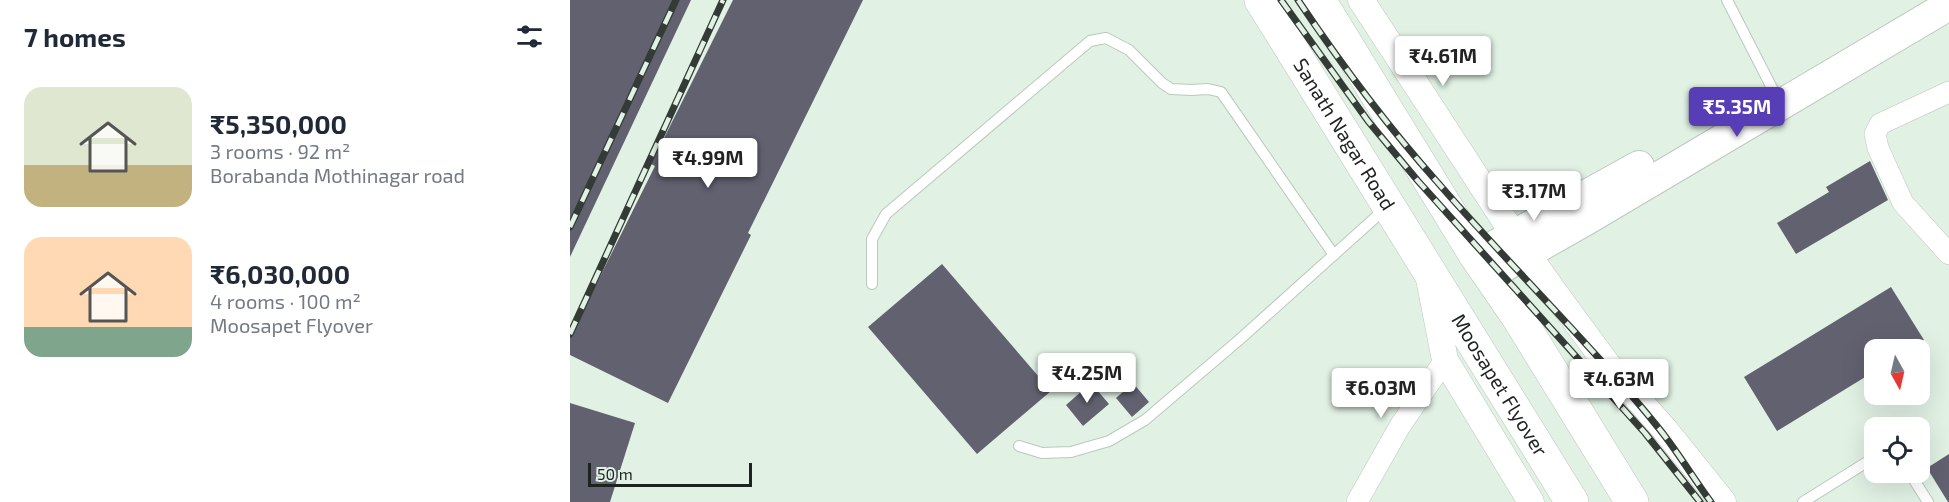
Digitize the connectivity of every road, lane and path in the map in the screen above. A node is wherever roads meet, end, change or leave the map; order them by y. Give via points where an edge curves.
1 (1261, 0) edge
2 (1319, 0) edge
3 (1361, 0) edge
4 (1727, 0) edge
5 (1939, 0) edge
6 (1949, 5) edge
7 (1339, 30) junction
8 (1296, 56) junction
9 (1773, 90) junction
10 (1949, 92) edge
11 (1389, 206) junction
12 (1521, 244) junction
13 (1949, 254) edge
14 (1334, 255) junction
15 (1483, 265) junction
16 (1427, 267) junction
17 (872, 285) dead end
18 (1445, 360) junction
19 (1019, 446) dead end
20 (1864, 464) edge
21 (1916, 483) edge
22 (1357, 502) edge
23 (1532, 502) edge
24 (1572, 502) edge
25 (1632, 502) edge
26 (1722, 502) edge
27 (1803, 502) edge
28 (1928, 502) edge

1 - 8 highway, Sanath Nagar Road
2 - 7 highway
3 - 12 street
4 - 9 lane
5 - 9 main road
6 - 12 main road
7 - 8 highway
7 - 15 highway
8 - 11 highway, Sanath Nagar Road
9 - 12 main road
10 - 13 street via 1880,124 1875,134 1903,203
11 - 14 lane
11 - 16 highway, Sanath Nagar Road
12 - 15 main road
12 - 26 street via 1607,364
14 - 17 lane via 1221,92 1172,89 1129,50 1106,38 1090,41 886,214 872,239
14 - 19 lane via 1145,420 1110,441 1071,452 1042,453
15 - 25 highway
16 - 18 street
16 - 24 highway, Moosapet Flyover
18 - 22 street via 1400,426
18 - 23 street
20 - 27 lane
21 - 28 lane

